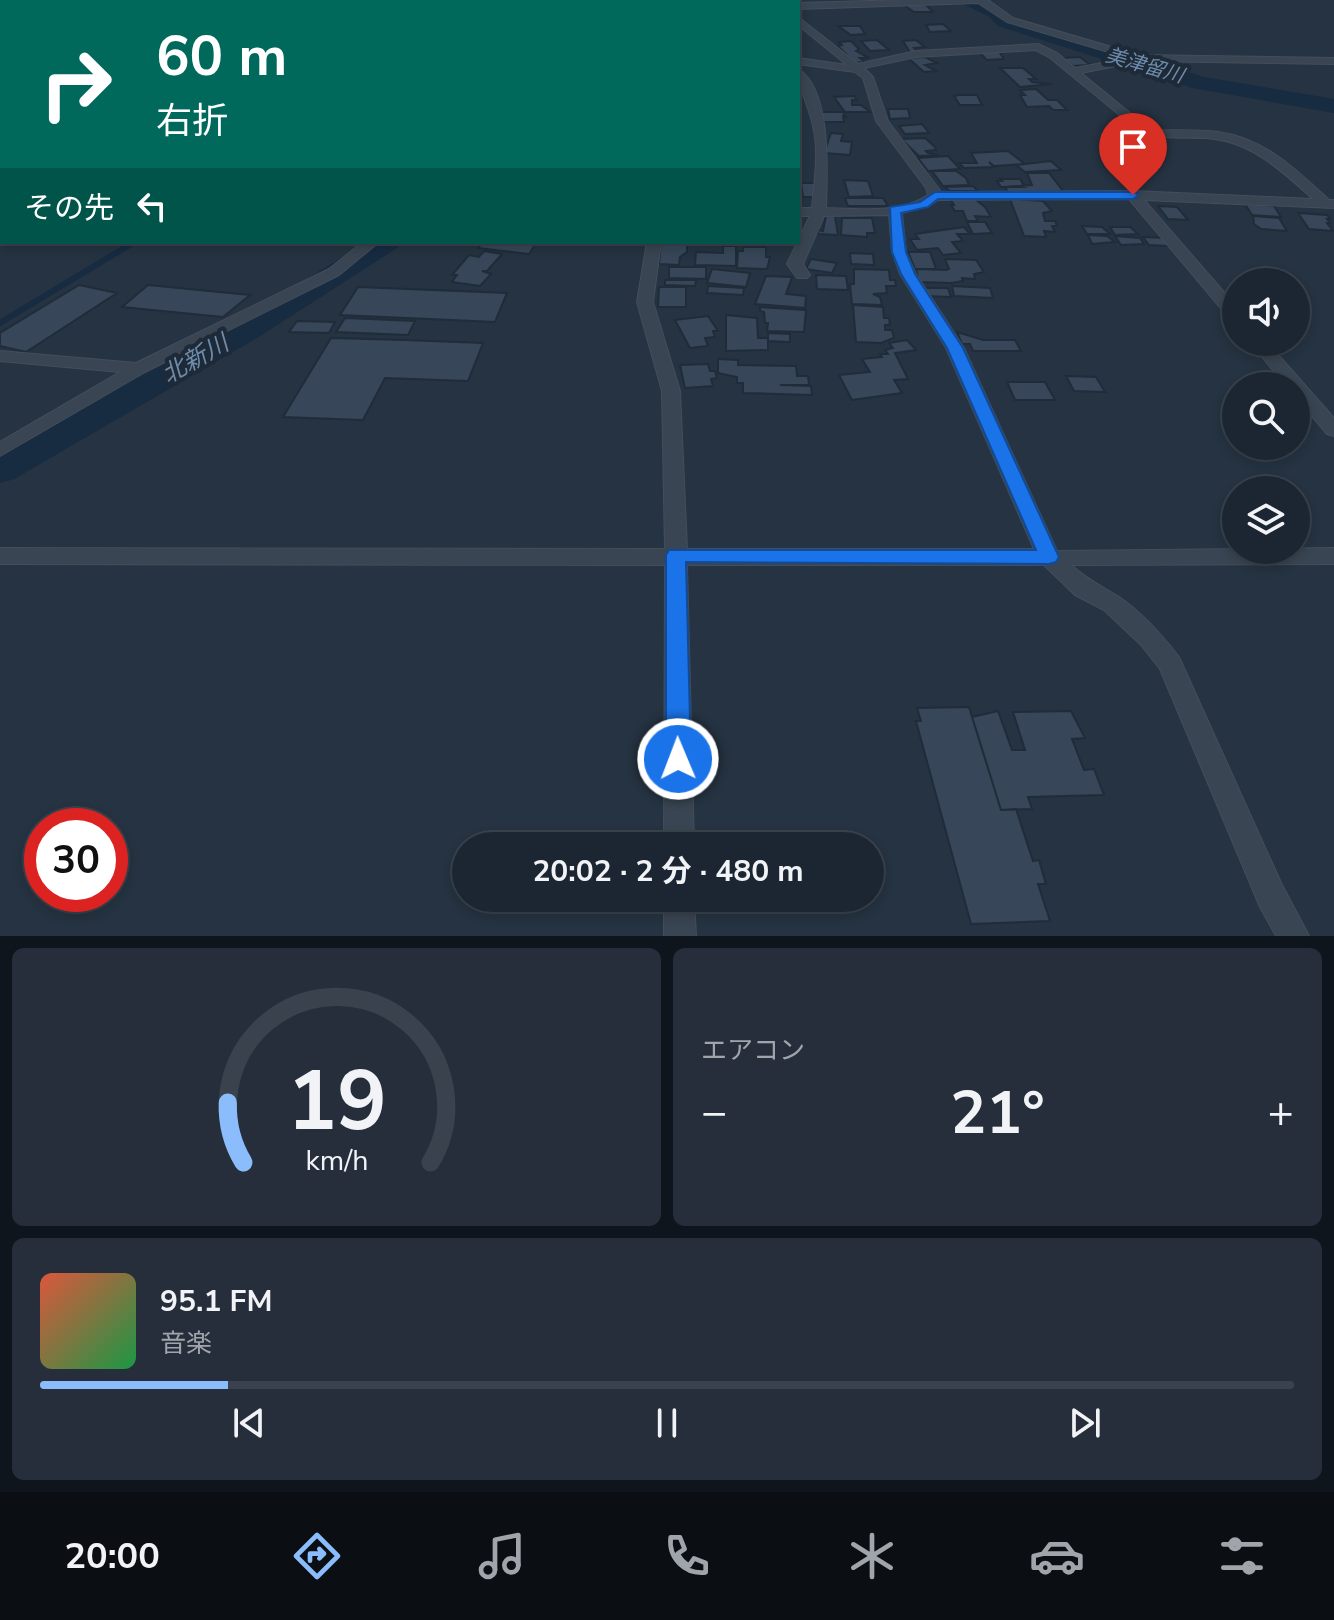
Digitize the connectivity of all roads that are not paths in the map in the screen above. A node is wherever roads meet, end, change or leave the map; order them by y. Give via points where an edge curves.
1 (983, 0) edge
2 (975, 1) edge
3 (961, 2) edge
4 (800, 6) edge
5 (800, 22) edge
6 (1137, 59) junction
7 (800, 61) edge
8 (1334, 61) edge
9 (858, 69) junction
10 (1074, 71) junction
11 (800, 75) edge
12 (1133, 195) junction
13 (935, 196) junction
14 (1329, 204) edge
15 (895, 210) junction
16 (800, 212) edge
17 (819, 212) junction
18 (369, 244) edge
19 (654, 244) edge
20 (802, 275) dead end
21 (1222, 300) edge
22 (0, 356) edge
23 (1270, 356) edge
24 (139, 368) junction
25 (1334, 430) edge
26 (0, 450) edge
27 (676, 555) junction
28 (0, 556) edge
29 (1334, 556) edge
30 (1051, 558) junction
31 (679, 832) edge
32 (679, 912) edge
33 (680, 936) edge
34 (1293, 936) edge

1 - 2 street
1 - 6 street via 1010,20
2 - 3 street
3 - 4 street
5 - 9 street
6 - 8 street
6 - 10 street
7 - 9 street
9 - 10 street via 916,54 1038,47
9 - 13 street via 868,77 882,121
10 - 14 street via 1142,128 1228,137 1257,148
11 - 17 street via 821,133
12 - 13 street
12 - 14 street
12 - 21 street
13 - 15 street via 924,205
15 - 17 street
15 - 30 street via 899,252 908,274 955,348
16 - 17 street
17 - 20 street via 795,264
18 - 24 street via 334,272
19 - 27 street via 645,302 671,391
22 - 24 street
23 - 25 street
24 - 26 street
27 - 28 street
27 - 30 street
27 - 31 street
29 - 30 street
30 - 34 street via 1083,589 1112,604 1170,664
32 - 33 street

